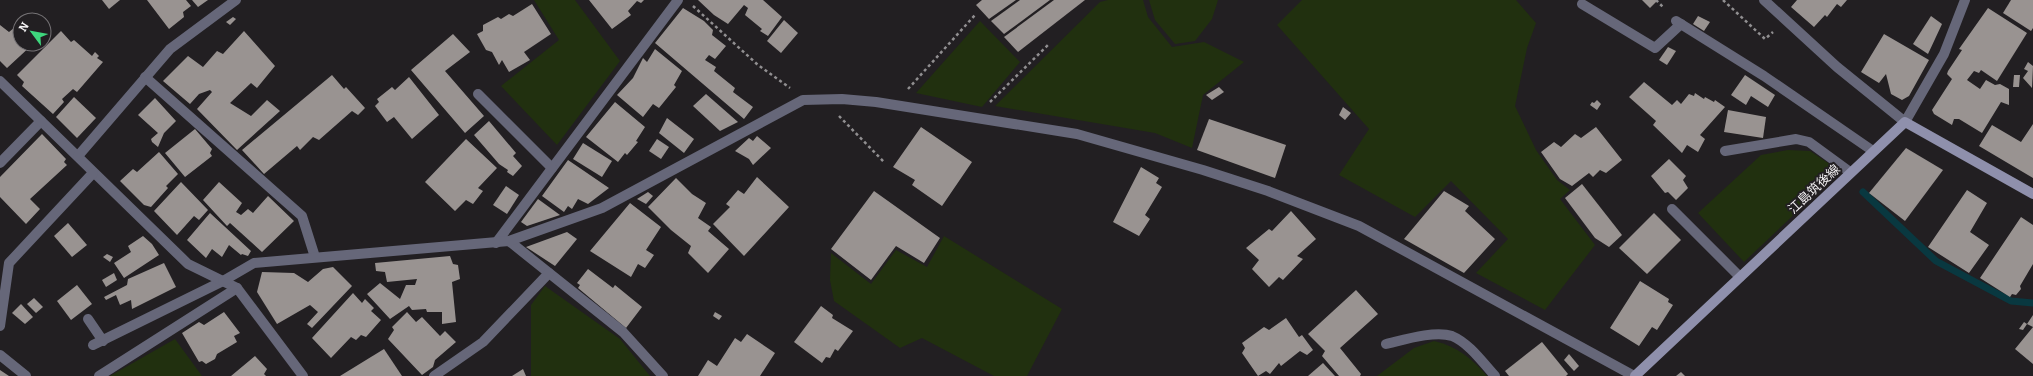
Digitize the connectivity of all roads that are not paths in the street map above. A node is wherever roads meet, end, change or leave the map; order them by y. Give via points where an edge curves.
1 (236, 0) edge
2 (678, 0) edge
3 (1764, 0) edge
4 (1965, 0) edge
5 (1582, 4) dead end
6 (146, 77) junction
7 (0, 81) edge
8 (478, 94) dead end
9 (41, 121) junction
10 (1905, 122) junction
11 (1725, 151) dead end
12 (1873, 151) junction
13 (78, 156) junction
14 (0, 163) edge
15 (552, 168) junction
16 (1850, 172) junction
17 (93, 173) junction
18 (2033, 194) edge
19 (1672, 209) dead end
20 (509, 241) junction
21 (496, 243) junction
22 (315, 257) junction
23 (549, 273) junction
24 (1740, 277) junction
25 (223, 281) junction
26 (237, 288) junction
27 (88, 319) dead end
28 (0, 326) edge
29 (103, 341) junction
30 (1386, 344) dead end
31 (93, 345) dead end
32 (0, 355) edge
33 (26, 376) edge
34 (99, 376) edge
35 (303, 376) edge
36 (434, 376) edge
37 (663, 376) edge
38 (1495, 376) edge
39 (1634, 376) edge

1 - 6 street via 170,49
2 - 15 street
3 - 10 street via 1837,67
4 - 10 street via 1944,54
5 - 12 street via 1655,48 1679,23 1764,76
6 - 13 street
6 - 22 street via 302,216
7 - 9 street
8 - 15 street
9 - 13 street
9 - 14 street
10 - 12 main road, 江島筑後線
10 - 18 main road
11 - 16 street via 1796,139 1809,142
12 - 16 main road, 江島筑後線
13 - 17 street
15 - 21 street
16 - 24 main road, 江島筑後線
17 - 25 street via 188,264
17 - 28 street via 9,263
19 - 24 street
20 - 21 street
20 - 23 street
20 - 39 street via 602,208 803,100 856,100 1077,134 1203,170 1296,202 1359,226
21 - 22 street
22 - 25 street via 254,263
23 - 36 street via 483,342
23 - 37 street via 623,332
24 - 39 main road, 江島筑後線
25 - 26 street
25 - 29 street
26 - 34 street
26 - 35 street
27 - 29 street
29 - 31 street
30 - 38 street via 1444,334 1453,337 1473,352
32 - 33 street

